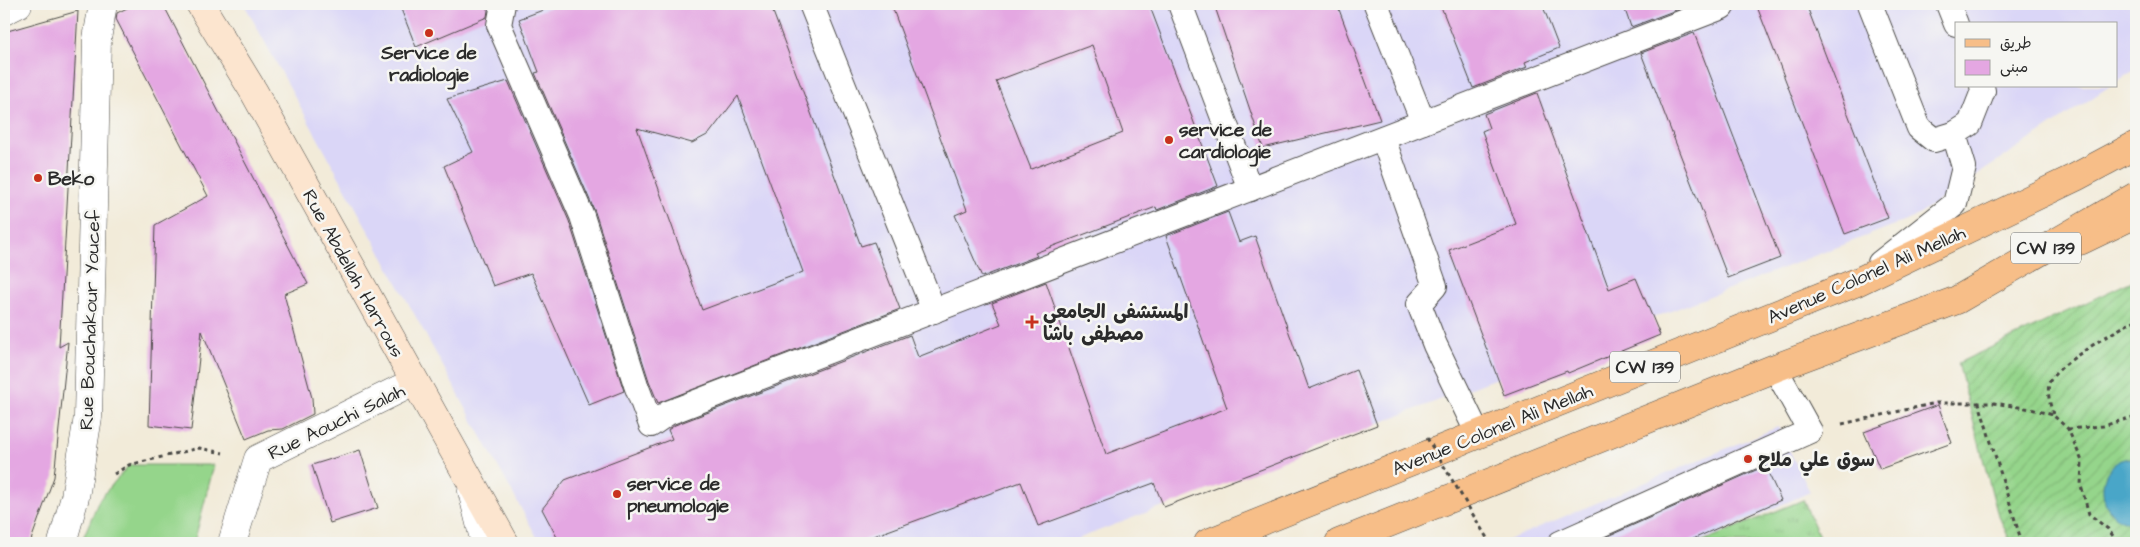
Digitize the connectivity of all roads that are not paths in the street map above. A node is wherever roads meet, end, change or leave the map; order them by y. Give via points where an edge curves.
1 (18, 4) edge
2 (103, 4) edge
3 (200, 4) edge
4 (503, 4) edge
5 (812, 4) edge
6 (1180, 4) edge
7 (1376, 4) edge
8 (1721, 4) edge
9 (1870, 4) edge
10 (1948, 4) edge
11 (4, 11) edge
12 (1955, 22) edge
13 (1983, 88) edge
14 (1423, 122) junction
15 (2136, 132) edge
16 (1954, 134) junction
17 (1383, 138) junction
18 (2136, 145) edge
19 (2076, 177) junction
20 (1250, 189) junction
21 (2136, 196) edge
22 (2136, 214) edge
23 (1857, 282) junction
24 (1957, 300) junction
25 (934, 310) junction
26 (1775, 368) junction
27 (414, 382) junction
28 (1478, 434) junction
29 (470, 483) junction
30 (62, 543) edge
31 (232, 543) edge
32 (484, 543) edge
33 (505, 543) edge
34 (1208, 543) edge
35 (1339, 543) edge
36 (1560, 543) edge

1 - 11 street
2 - 30 street, Rue Bouchakour Youcef via 97,39 88,417
3 - 27 street, Rue Abdellah Harrous via 254,92
4 - 25 lane via 499,25 582,216 651,425 668,413
5 - 25 lane
6 - 20 lane
7 - 14 lane
8 - 14 lane via 1722,7
9 - 16 lane via 1919,128 1934,140
10 - 12 lane
13 - 16 lane via 1970,124
14 - 17 lane
15 - 19 main road
16 - 23 lane via 1964,167 1955,204
17 - 20 lane
17 - 28 lane via 1435,286 1419,304
18 - 19 main road, CW 139
19 - 23 main road, Avenue Colonel Ali Mellah / CW 139
20 - 25 lane
21 - 24 main road, CW 139
22 - 24 main road
23 - 28 main road, Avenue Colonel Ali Mellah / CW 139
24 - 26 main road, CW 139
26 - 35 main road, CW 139
26 - 36 lane via 1810,431
27 - 29 street, Rue Abdellah Harrous
27 - 31 street, Rue Aouchi Salah via 258,460
28 - 34 main road, Avenue Colonel Ali Mellah / CW 139
29 - 32 street
29 - 33 street, Rue Abdellah Harrous

